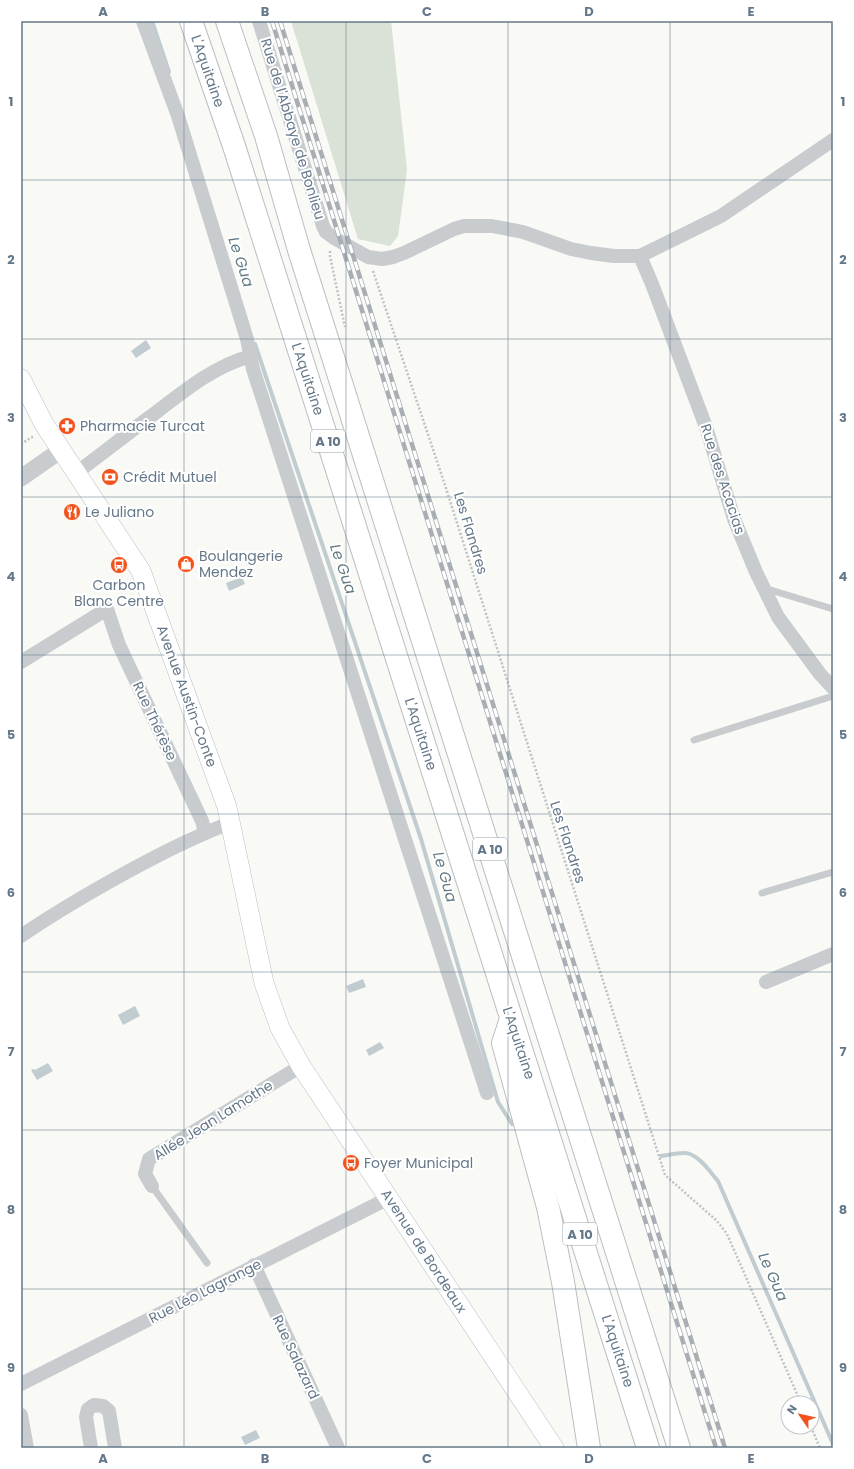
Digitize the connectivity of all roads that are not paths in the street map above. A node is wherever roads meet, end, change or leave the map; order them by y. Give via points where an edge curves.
1 (143, 21) edge
2 (190, 21) edge
3 (227, 21) edge
4 (259, 21) edge
5 (833, 140) edge
6 (640, 256) junction
7 (251, 356) junction
8 (21, 380) edge
9 (61, 450) junction
10 (76, 473) junction
11 (21, 478) edge
12 (764, 588) junction
13 (833, 609) edge
14 (21, 662) edge
15 (833, 688) edge
16 (833, 696) edge
17 (694, 740) dead end
18 (228, 815) junction
19 (205, 832) junction
20 (833, 872) edge
21 (762, 894) dead end
22 (21, 936) edge
23 (833, 954) edge
24 (766, 982) dead end
25 (264, 983) joint
26 (511, 1019) junction
27 (301, 1066) junction
28 (487, 1093) dead end
29 (152, 1186) joint
30 (390, 1198) junction
31 (207, 1263) dead end
32 (254, 1266) junction
33 (21, 1384) edge
34 (21, 1415) edge
35 (549, 1440) edge
36 (27, 1448) edge
37 (91, 1448) edge
38 (115, 1448) edge
39 (338, 1448) edge
40 (560, 1448) edge
41 (589, 1448) edge
42 (648, 1448) edge
43 (680, 1448) edge

1 - 7 street via 178,116
2 - 26 highway, L'Aquitaine / A 10 via 244,175
3 - 43 highway, L'Aquitaine / A 10 via 266,136 299,250
4 - 6 street, Rue de l'Abbaye de Bonlieu via 323,226 334,238 368,257 382,259 404,253 454,229 464,226 492,226 523,232 571,249 614,256
5 - 6 street, Rue de l'Abbaye de Bonlieu via 721,216
6 - 12 street, Rue des Acacias via 706,427 734,519
7 - 10 street via 218,368 171,400
7 - 28 street via 253,369
8 - 9 main road, Avenue Austin-Conte
9 - 10 main road, Avenue Austin-Conte
9 - 11 street
10 - 18 main road, Avenue Austin-Conte via 141,571
12 - 13 lane
12 - 15 street, Rue des Acacias via 778,617
14 - 19 street, Rue Thérèse via 107,609 119,645
16 - 17 lane
18 - 19 street
18 - 25 main road, Avenue Austin-Conte
19 - 22 street via 140,864 52,914
20 - 21 lane
23 - 24 street
25 - 27 main road, Avenue de Bordeaux via 280,1028
26 - 41 highway via 503,1043 551,1222
26 - 42 highway, L'Aquitaine / A 10
27 - 29 street, Allée Jean Lamothe via 149,1159 145,1174
27 - 30 main road, Avenue de Bordeaux
29 - 31 lane
30 - 32 street, Rue Léo Lagrange
30 - 35 main road, Avenue de Bordeaux
32 - 33 street, Rue Léo Lagrange
32 - 39 street, Rue Salazard
34 - 36 street
35 - 40 main road, Avenue de Bordeaux
37 - 38 street via 86,1417 88,1409 94,1405 103,1406 109,1411

